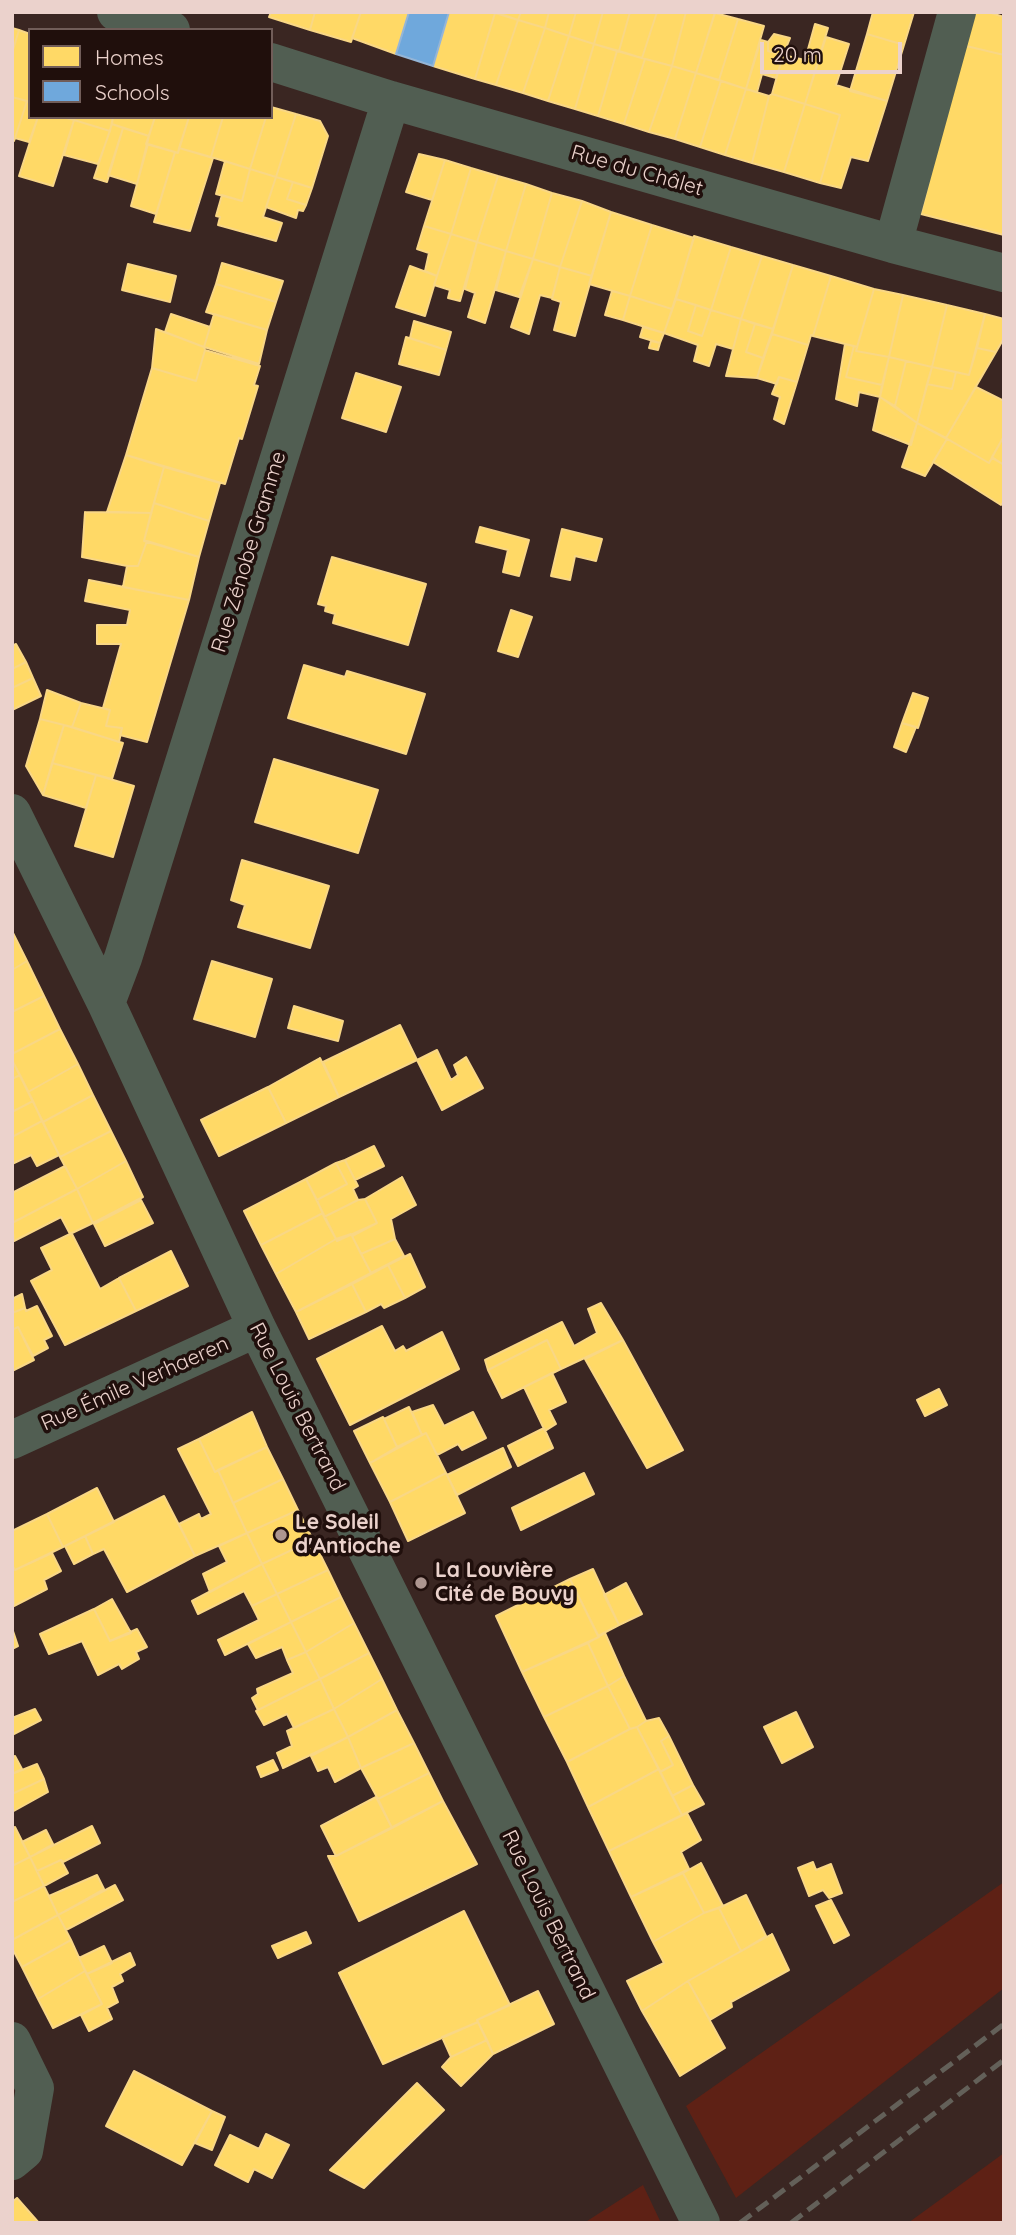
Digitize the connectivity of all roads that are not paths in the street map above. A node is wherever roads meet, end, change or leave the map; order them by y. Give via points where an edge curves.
1 (116, 12) edge
2 (957, 12) edge
3 (165, 28) edge
4 (273, 63) edge
5 (391, 100) junction
6 (893, 244) junction
7 (1004, 273) edge
8 (12, 813) edge
9 (106, 1003) junction
10 (257, 1328) junction
11 (12, 1440) edge
12 (12, 2041) edge
13 (12, 2161) edge
14 (701, 2223) edge

1 - 3 street
2 - 6 street
4 - 5 street, Rue du Châlet
5 - 6 street, Rue du Châlet
5 - 9 street, Rue Zénobe Gramme
6 - 7 street, Rue du Châlet
8 - 9 street, Rue Louis Bertrand
9 - 10 street, Rue Louis Bertrand
10 - 11 street, Rue Émile Verhaeren
10 - 14 street, Rue Louis Bertrand
12 - 13 street via 35,2088 24,2151

